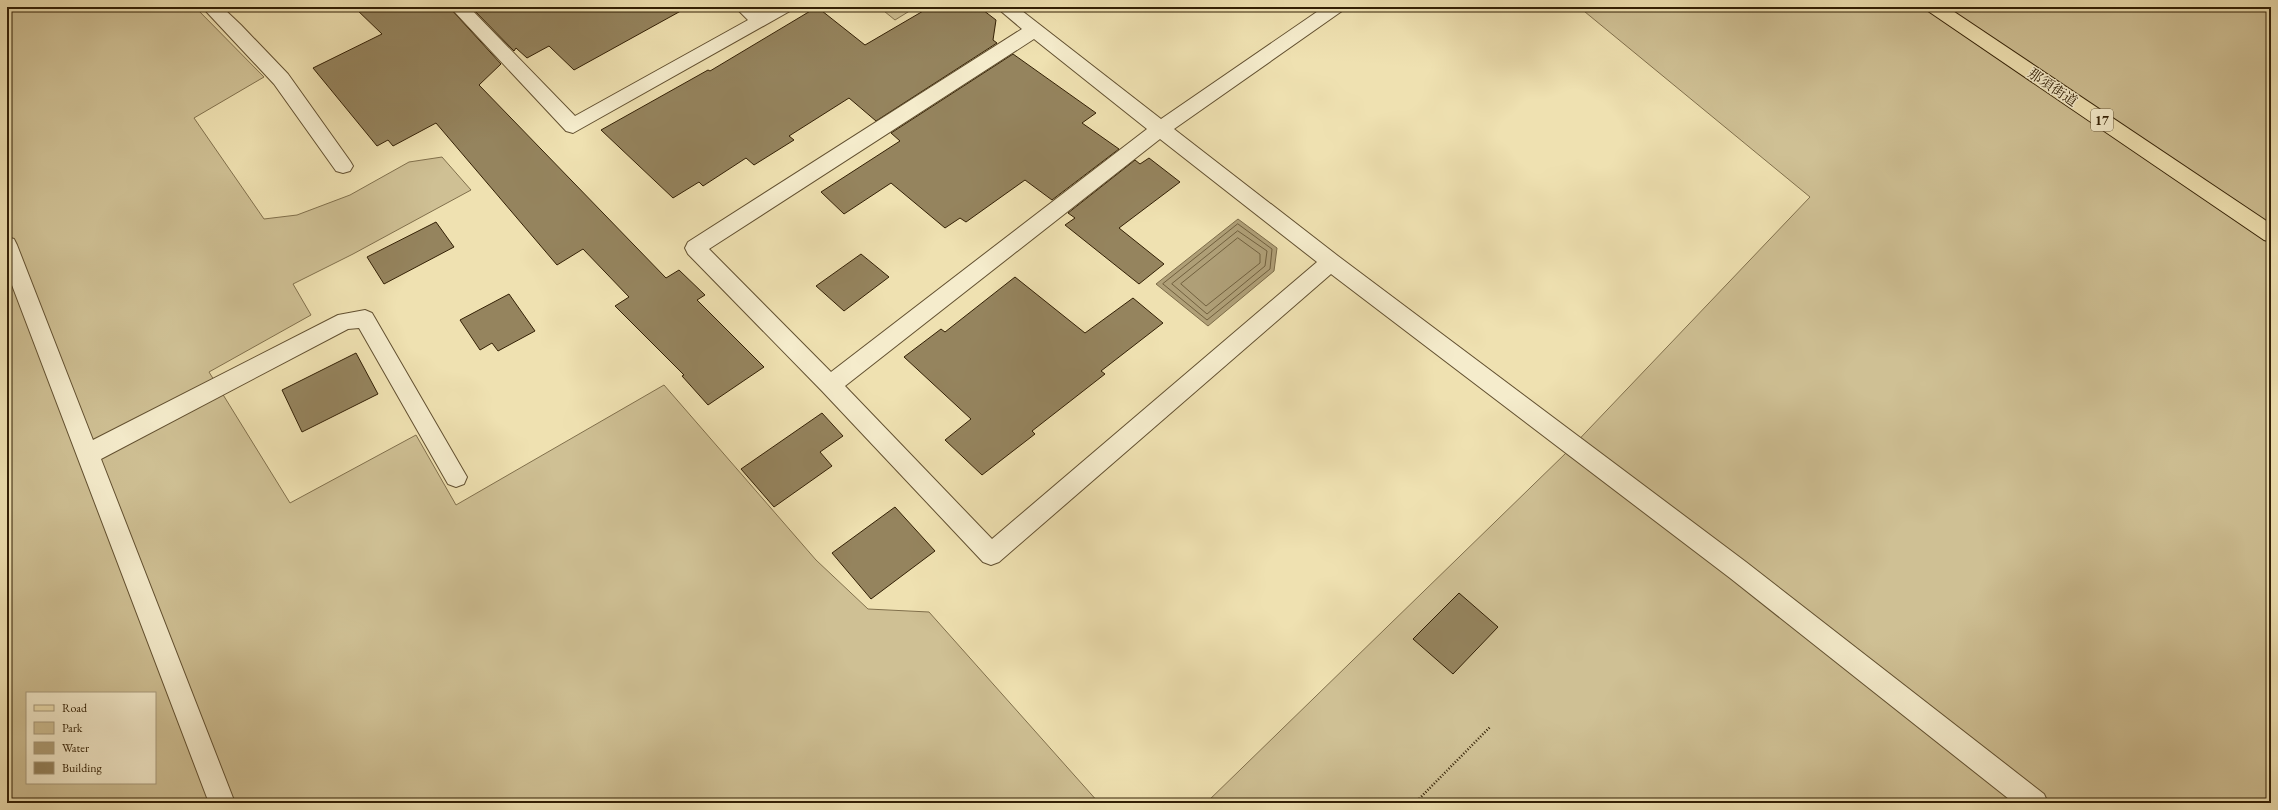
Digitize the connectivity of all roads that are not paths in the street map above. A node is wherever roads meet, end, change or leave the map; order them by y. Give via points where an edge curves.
1 (211, 7) edge
2 (459, 7) edge
3 (744, 7) edge
4 (784, 7) edge
5 (1005, 7) edge
6 (1336, 7) edge
7 (1934, 7) edge
8 (760, 20) junction
9 (1034, 30) junction
10 (1160, 129) junction
11 (343, 166) dead end
12 (2271, 234) edge
13 (7, 245) edge
14 (1331, 262) junction
15 (830, 385) junction
16 (88, 454) junction
17 (456, 477) dead end
18 (222, 803) edge
19 (2035, 803) edge

1 - 11 street via 281,79
2 - 8 street via 573,126
3 - 8 street
4 - 8 street
5 - 9 street
6 - 10 street
7 - 12 main road, 那須街道 / 17
9 - 10 street
9 - 15 street via 694,248
10 - 14 street
10 - 15 street
13 - 16 street
14 - 15 street via 991,554
14 - 19 street via 1738,570
16 - 17 street via 345,321 365,319
16 - 18 street

